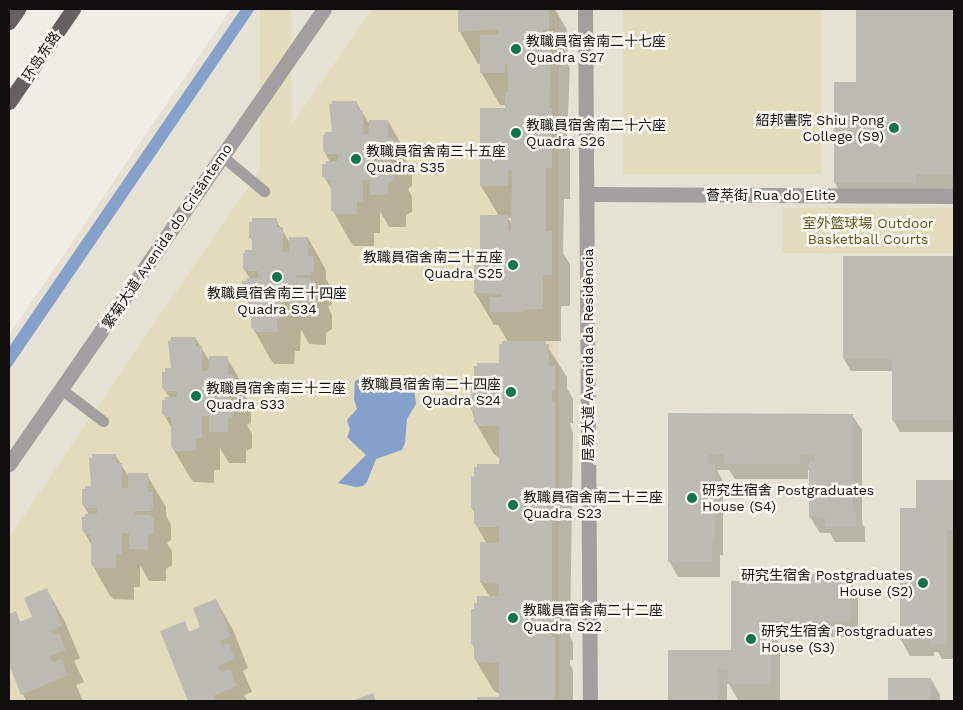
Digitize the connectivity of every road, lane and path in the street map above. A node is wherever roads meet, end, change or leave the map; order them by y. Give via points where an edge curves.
1 (18, 9) edge
2 (73, 9) edge
3 (324, 9) edge
4 (585, 9) edge
5 (9, 22) edge
6 (9, 102) edge
7 (222, 156) junction
8 (264, 191) dead end
9 (587, 194) junction
10 (954, 196) edge
11 (62, 388) junction
12 (103, 421) dead end
13 (9, 464) edge
14 (590, 701) edge

1 - 5 main road
2 - 6 main road, 环岛东路
3 - 7 street, 繁菊大道 Avenida do Crisântemo
4 - 9 street, 居易大道 Avenida da Residência
7 - 8 lane
7 - 11 street, 繁菊大道 Avenida do Crisântemo
9 - 10 street, 薈萃街 Rua do Elite
9 - 14 street, 居易大道 Avenida da Residência
11 - 12 lane
11 - 13 street, 繁菊大道 Avenida do Crisântemo

